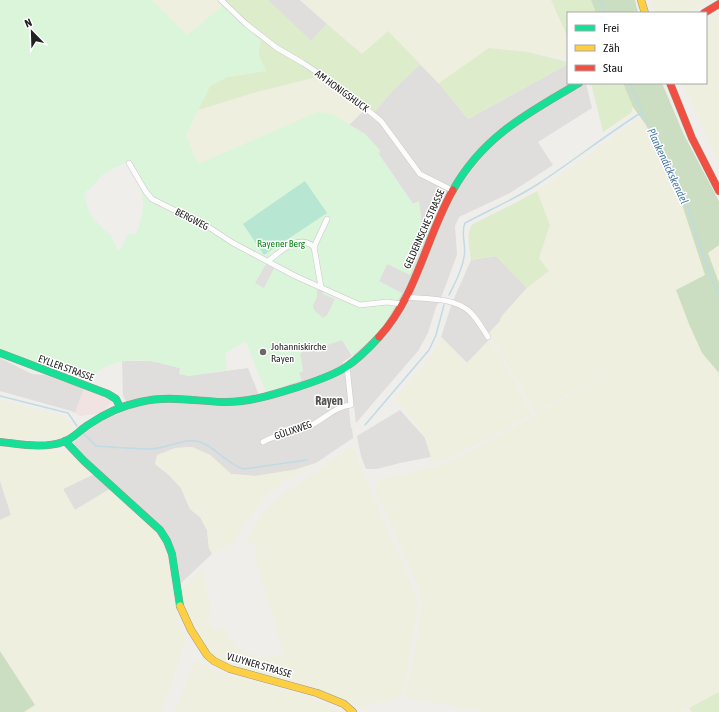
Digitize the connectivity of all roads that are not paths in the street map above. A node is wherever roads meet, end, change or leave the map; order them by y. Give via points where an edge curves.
1 (222, 0) edge
2 (641, 0) edge
3 (719, 4) edge
4 (645, 12) edge
5 (706, 12) edge
6 (576, 84) edge
7 (670, 84) edge
8 (129, 163) dead end
9 (452, 190) junction
10 (719, 191) edge
11 (327, 219) dead end
12 (314, 247) junction
13 (268, 261) junction
14 (321, 287) junction
15 (404, 301) junction
16 (488, 337) dead end
17 (0, 353) edge
18 (347, 366) junction
19 (120, 407) junction
20 (0, 442) edge
21 (64, 442) junction
22 (263, 442) dead end
23 (353, 712) edge

1 - 9 street, AM HONIGSHUCK via 246,24 277,48 303,63 370,111 381,121 420,174
2 - 4 main road
3 - 5 main road
6 - 9 main road, GELDERNSCHE STRASSE via 505,128 475,156
7 - 10 main road
8 - 13 street, BERGWEG via 152,199
9 - 15 main road, GELDERNSCHE STRASSE
11 - 12 street
12 - 13 street via 300,241 294,242
12 - 14 street
13 - 14 street, BERGWEG
14 - 15 street, BERGWEG via 360,305
15 - 16 street via 453,302 470,312
15 - 18 main road, GELDERNSCHE STRASSE via 371,346
17 - 19 main road, EYLLER STRASSE via 108,394 116,399
18 - 19 main road, GELDERNSCHE STRASSE via 283,392 244,401 172,398
18 - 22 street, GÜLIXWEG via 351,405 344,406 309,426
19 - 21 main road, GELDERNSCHE STRASSE via 95,420
20 - 21 main road, GELDERNSCHE STRASSE
21 - 23 main road, VLUYNER STRASSE via 160,530 172,554 179,604 207,655 230,669 317,693 344,704

